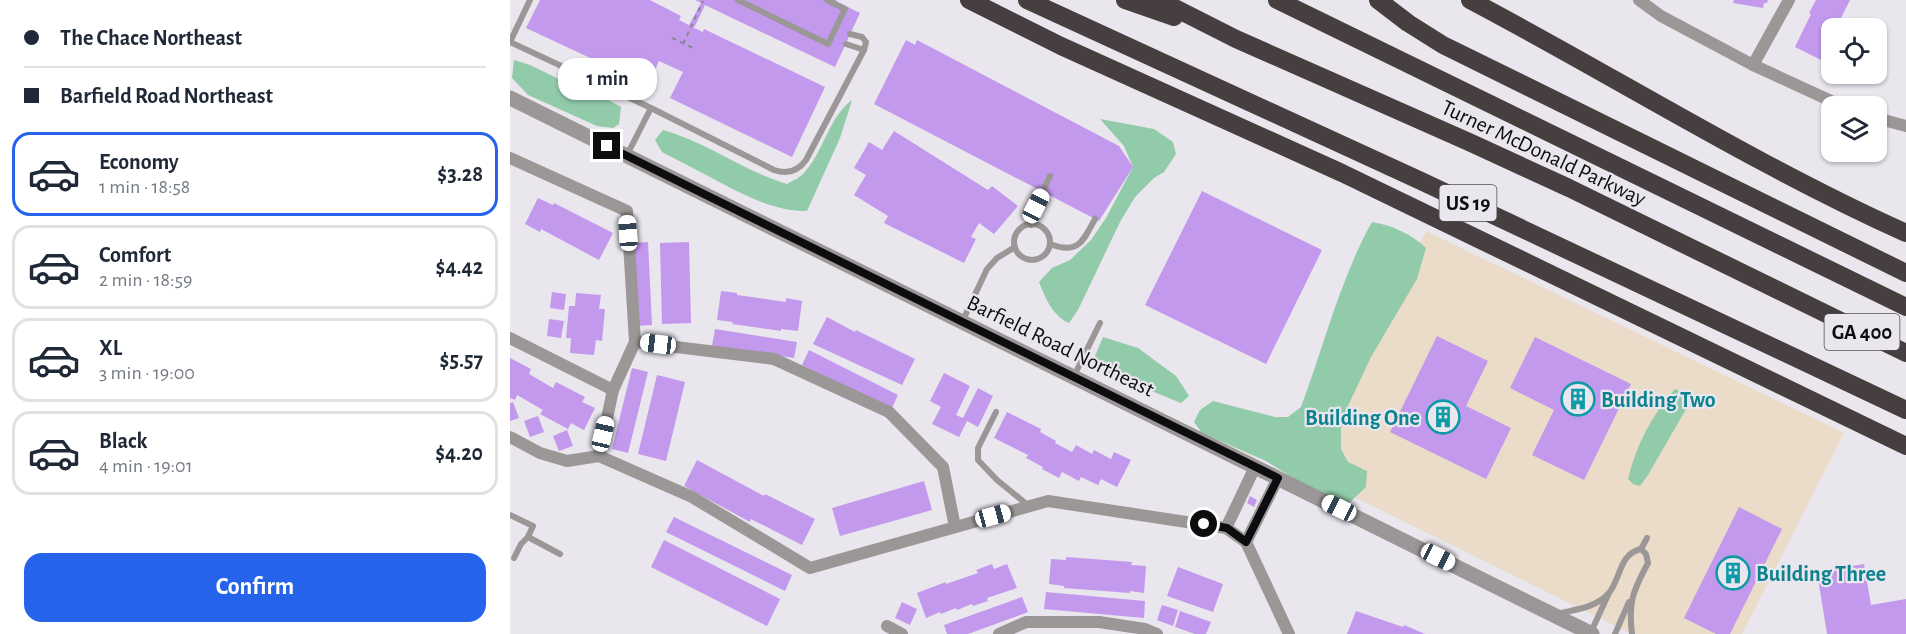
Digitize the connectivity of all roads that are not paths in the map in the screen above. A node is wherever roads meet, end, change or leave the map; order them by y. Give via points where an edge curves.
1 (530, 0) edge
2 (738, 0) edge
3 (827, 0) edge
4 (969, 0) edge
5 (1027, 0) edge
6 (1125, 0) edge
7 (1160, 0) edge
8 (1277, 0) edge
9 (1378, 0) edge
10 (1470, 0) edge
11 (1639, 0) edge
12 (1789, 0) edge
13 (850, 34) dead end
14 (1236, 39) junction
15 (510, 42) edge
16 (846, 44) dead end
17 (864, 50) junction
18 (1753, 65) junction
19 (1821, 96) edge
20 (510, 98) edge
21 (651, 108) junction
22 (1887, 121) edge
23 (1906, 126) edge
24 (627, 155) junction
25 (510, 158) edge
26 (1050, 176) dead end
27 (1095, 219) dead end
28 (1031, 225) junction
29 (1906, 233) edge
30 (1050, 244) junction
31 (1015, 247) junction
32 (1906, 273) edge
33 (1906, 307) edge
34 (963, 321) junction
35 (1100, 323) dead end
36 (510, 338) edge
37 (635, 342) junction
38 (1906, 353) edge
39 (1074, 376) junction
40 (613, 390) junction
41 (1906, 410) edge
42 (996, 412) dead end
43 (510, 436) edge
44 (1906, 446) edge
45 (599, 456) junction
46 (1255, 467) junction
47 (1278, 478) junction
48 (1030, 506) junction
49 (510, 515) edge
50 (956, 527) junction
51 (1227, 528) junction
52 (528, 537) junction
53 (1647, 538) dead end
54 (1246, 542) junction
55 (1641, 549) junction
56 (560, 554) dead end
57 (514, 558) dead end
58 (1611, 589) junction
59 (1632, 594) junction
60 (1553, 614) junction
61 (887, 626) dead end
62 (902, 634) edge
63 (999, 634) edge
64 (1157, 634) edge
65 (1289, 634) edge
66 (1591, 634) edge
67 (1615, 634) edge
68 (1632, 634) edge

1 - 15 lane
2 - 3 lane via 828,44 845,9
4 - 44 highway via 1342,173
5 - 41 highway, US 19
6 - 14 highway
7 - 14 highway, Turner McDonald Parkway / GA 400
8 - 33 highway, Turner McDonald Parkway
9 - 32 highway via 1443,45
10 - 29 highway via 1803,184
11 - 18 street via 1661,16
12 - 18 street
13 - 17 lane via 865,39
14 - 38 highway, Turner McDonald Parkway / GA 400 via 1569,188
15 - 21 lane
16 - 17 lane
17 - 21 lane via 806,160 791,172 774,170
18 - 19 street
20 - 24 street, Barfield Road Northeast
21 - 24 lane
22 - 23 street
24 - 34 street, Barfield Road Northeast
25 - 37 street via 627,211
26 - 28 lane
27 - 30 lane via 1083,241 1072,249
28 - 30 lane via 1043,228
28 - 31 lane via 1020,230
30 - 31 lane via 1045,255 1034,260 1022,257
31 - 34 lane via 987,269
34 - 39 street, Barfield Road Northeast
35 - 39 lane
36 - 40 street
37 - 40 street
37 - 50 street via 774,359 890,412 943,467
39 - 46 street, Barfield Road Northeast
40 - 45 street
42 - 48 lane via 978,448 978,460
43 - 45 street via 540,453 567,461
45 - 50 street via 692,497 810,568
46 - 47 street, Barfield Road Northeast
46 - 51 street
47 - 54 street
47 - 60 street, Barfield Road Northeast
48 - 50 street
48 - 51 street via 1048,501
49 - 52 lane via 532,526
51 - 54 street
52 - 56 lane
52 - 57 lane
53 - 55 lane
54 - 65 street
55 - 58 lane via 1626,557
55 - 59 lane via 1648,563
58 - 60 lane via 1591,606
58 - 66 lane
59 - 67 lane
59 - 68 lane
60 - 66 street, Barfield Road Northeast
61 - 62 street
63 - 64 street via 1026,622 1099,622

